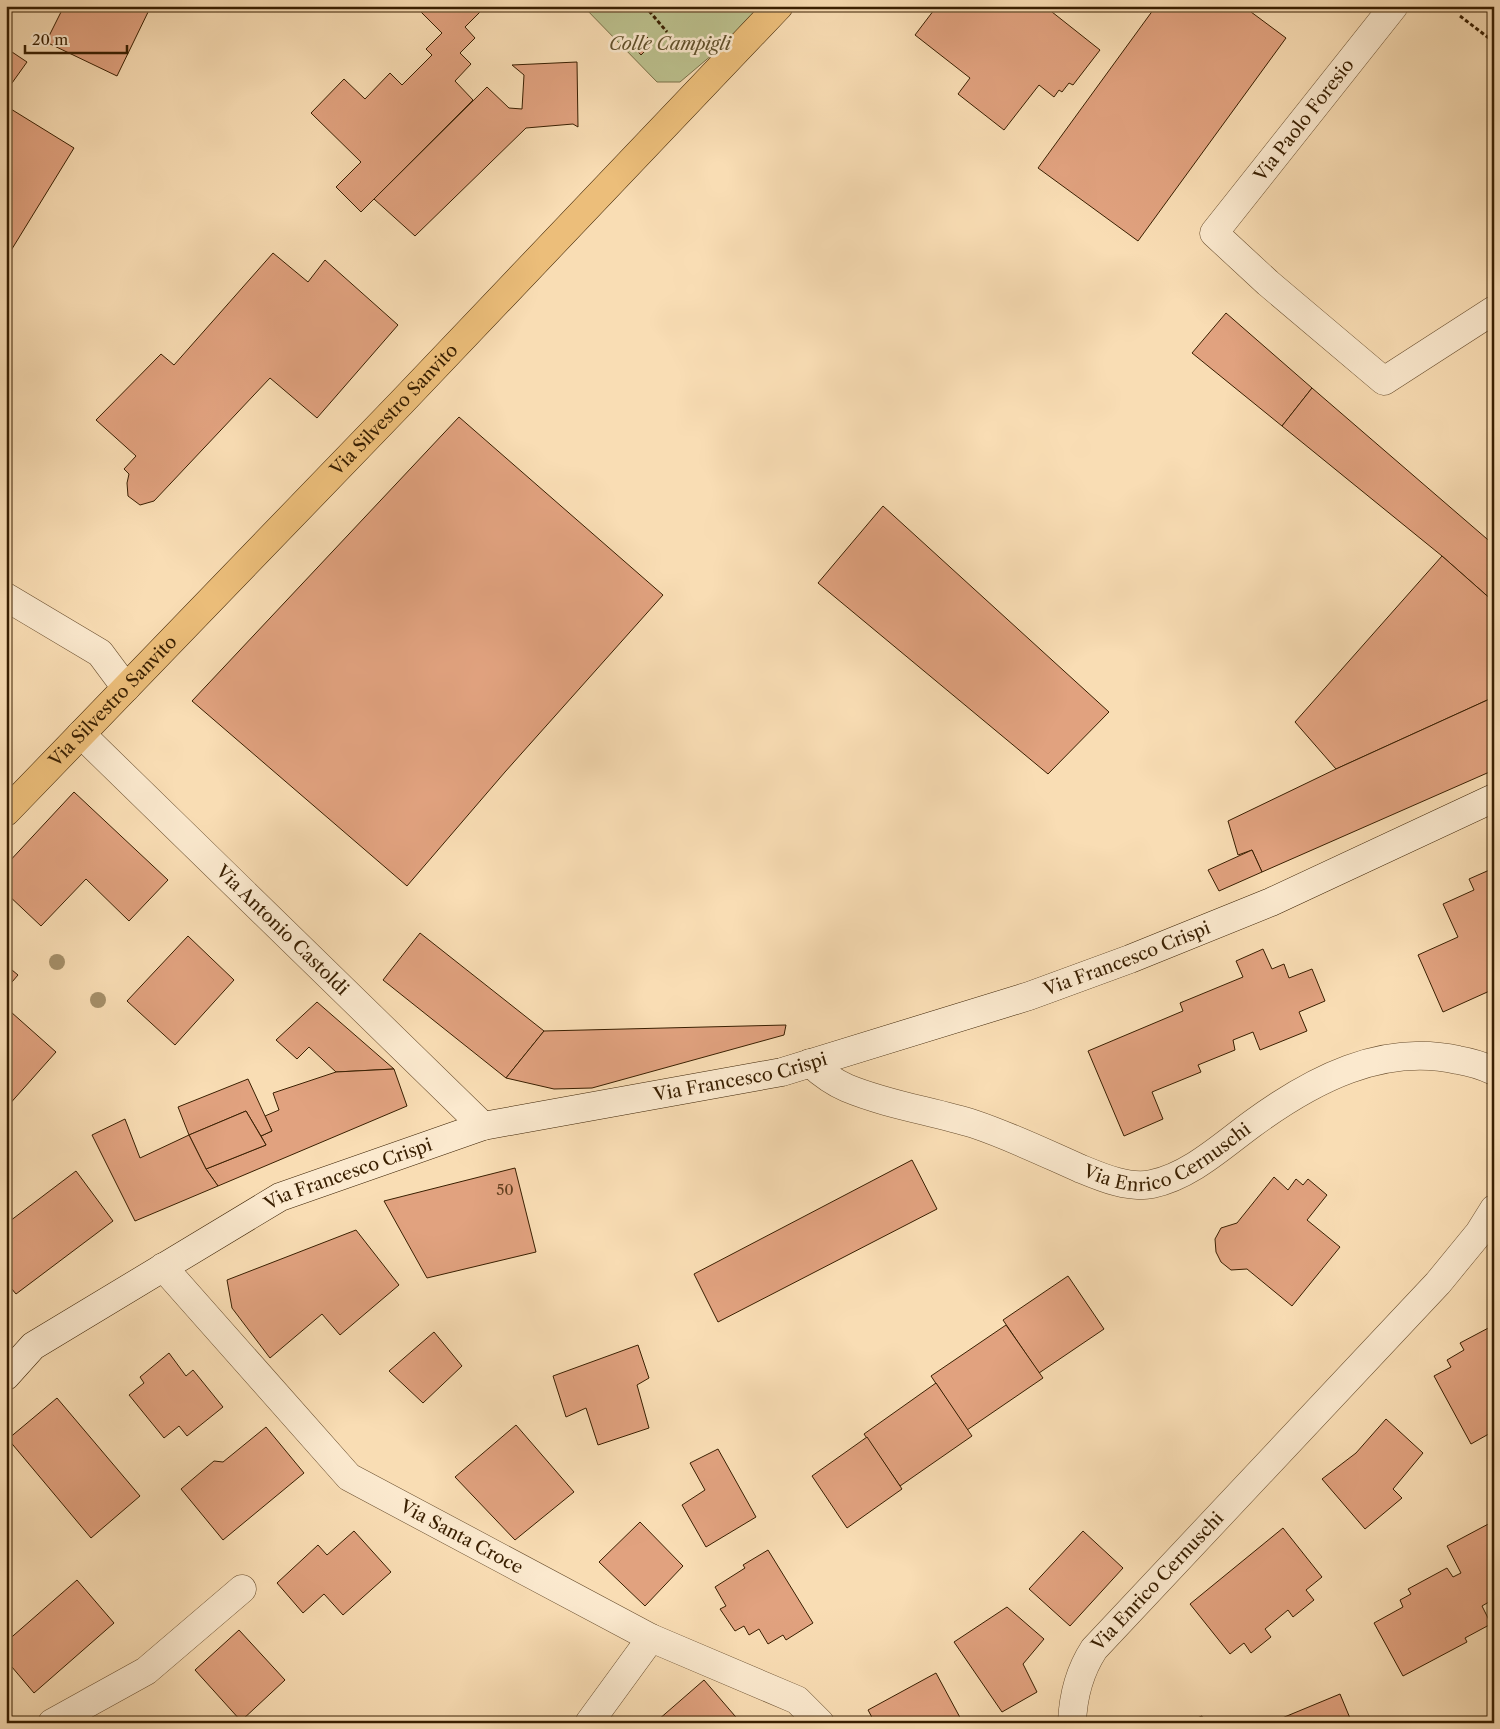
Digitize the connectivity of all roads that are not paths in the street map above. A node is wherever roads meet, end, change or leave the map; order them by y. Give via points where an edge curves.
1 (779, 6) edge
2 (1394, 6) edge
3 (1494, 310) edge
4 (6, 597) edge
5 (126, 688) junction
6 (81, 734) junction
7 (1494, 798) edge
8 (6, 812) edge
9 (810, 1063) junction
10 (1494, 1071) edge
11 (483, 1126) junction
12 (1494, 1209) edge
13 (163, 1267) junction
14 (6, 1376) edge
15 (242, 1589) dead end
16 (651, 1638) junction
17 (52, 1723) edge
18 (589, 1723) edge
19 (820, 1723) edge
20 (1072, 1723) edge

1 - 5 main road, Via Silvestro Sanvito
2 - 3 street, Via Paolo Foresio via 1214,233 1384,381
4 - 5 street via 100,653
5 - 6 main road, Via Silvestro Sanvito
6 - 8 main road, Via Silvestro Sanvito
6 - 11 street, Via Antonio Castoldi
7 - 9 street, Via Francesco Crispi via 1271,902 1130,959 1029,996
9 - 10 street, Via Enrico Cernuschi via 846,1088 977,1125 1102,1178 1134,1184 1166,1180 1184,1171 1271,1110 1318,1083 1364,1063 1422,1055 1469,1062
9 - 11 street, Via Francesco Crispi via 782,1072
11 - 13 street, Via Francesco Crispi via 280,1197
12 - 20 street, Via Enrico Cernuschi via 1479,1233 1438,1283 1094,1649 1078,1682
13 - 14 street, Via Francesco Crispi via 33,1346
13 - 16 street, Via Santa Croce via 349,1477
15 - 17 street via 146,1670
16 - 18 street
16 - 19 street, Via Santa Croce via 797,1700

